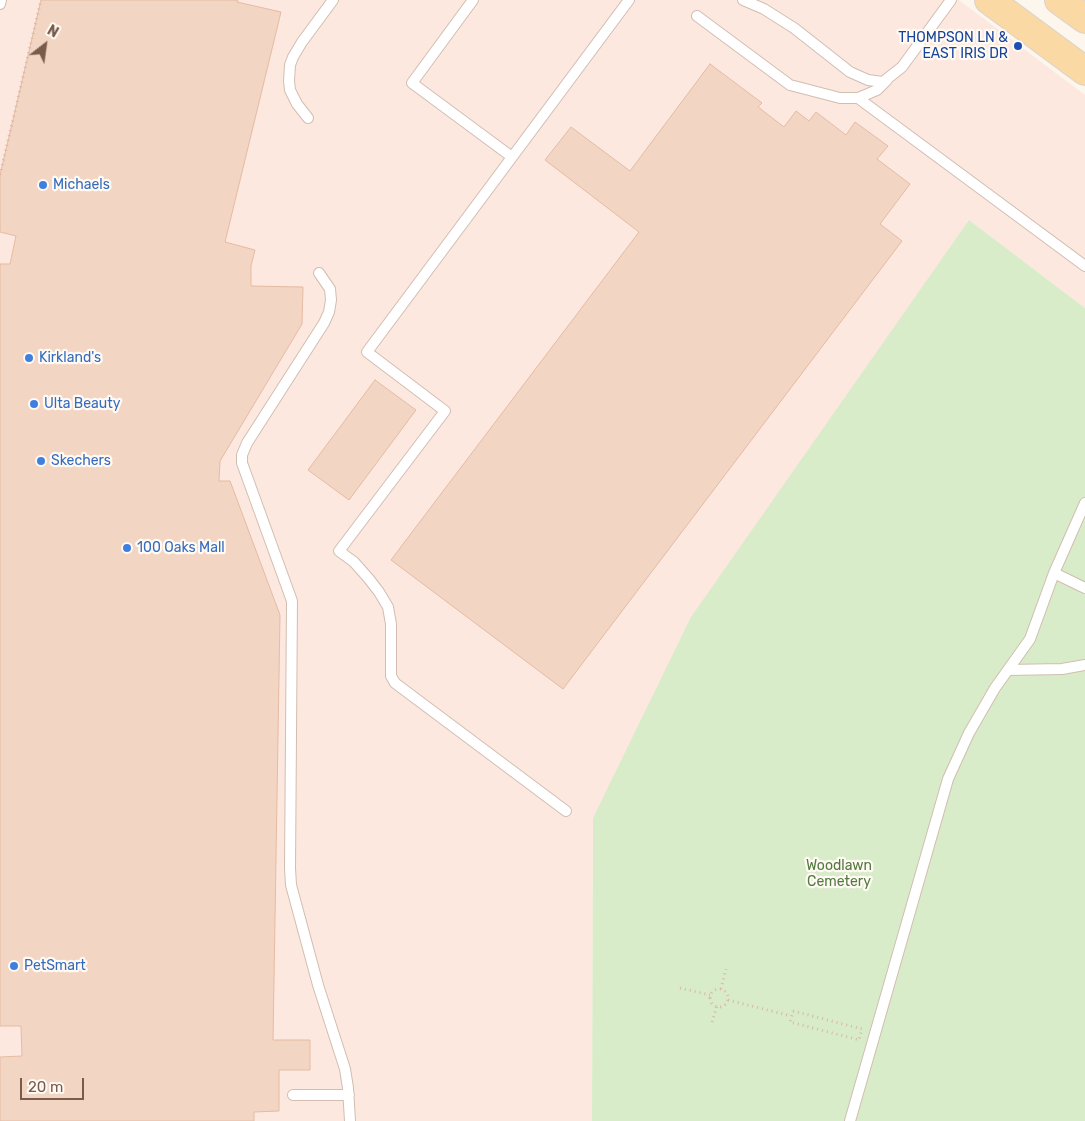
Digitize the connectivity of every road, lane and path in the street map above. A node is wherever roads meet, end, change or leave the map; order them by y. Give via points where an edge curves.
1 (1, 0) edge
2 (40, 0) edge
3 (333, 0) edge
4 (473, 0) edge
5 (629, 0) edge
6 (743, 0) edge
7 (951, 0) edge
8 (990, 0) edge
9 (1059, 0) edge
10 (0, 4) edge
11 (697, 16) dead end
12 (1085, 19) edge
13 (1085, 71) edge
14 (888, 80) junction
15 (858, 98) junction
16 (308, 118) dead end
17 (512, 157) junction
18 (0, 175) edge
19 (1085, 266) edge
20 (318, 273) dead end
21 (1085, 503) edge
22 (1054, 573) junction
23 (1085, 588) edge
24 (1085, 665) edge
25 (1008, 670) junction
26 (566, 811) dead end
27 (726, 970) dead end
28 (680, 988) dead end
29 (721, 989) junction
30 (710, 995) junction
31 (728, 1000) junction
32 (716, 1006) junction
33 (791, 1016) junction
34 (712, 1022) dead end
35 (293, 1095) dead end
36 (349, 1095) junction
37 (350, 1121) edge
38 (850, 1121) edge

1 - 10 lane
2 - 18 path
3 - 16 lane via 302,42 290,65 290,90
4 - 17 lane via 412,84
5 - 17 lane
6 - 14 lane via 764,9 858,77 878,82
7 - 14 lane via 902,67
8 - 13 main road
9 - 12 main road
11 - 15 lane via 787,84 840,98
14 - 15 lane via 877,90
15 - 19 lane
17 - 26 lane via 368,352 445,411 339,551 369,579 388,607 391,676 395,683
20 - 36 lane via 330,289 329,312 247,443 242,463 292,601 290,868 318,985 345,1069
21 - 22 lane
22 - 23 lane
22 - 25 lane via 1030,639
24 - 25 lane via 1062,669
25 - 38 lane via 969,733 948,779
27 - 29 path
28 - 30 path
29 - 30 path
29 - 31 path
30 - 32 path
31 - 32 path via 723,1006
31 - 33 path
32 - 34 path
33 - 33 path via 790,1022 859,1040 862,1029 793,1011
35 - 36 lane
36 - 37 lane

